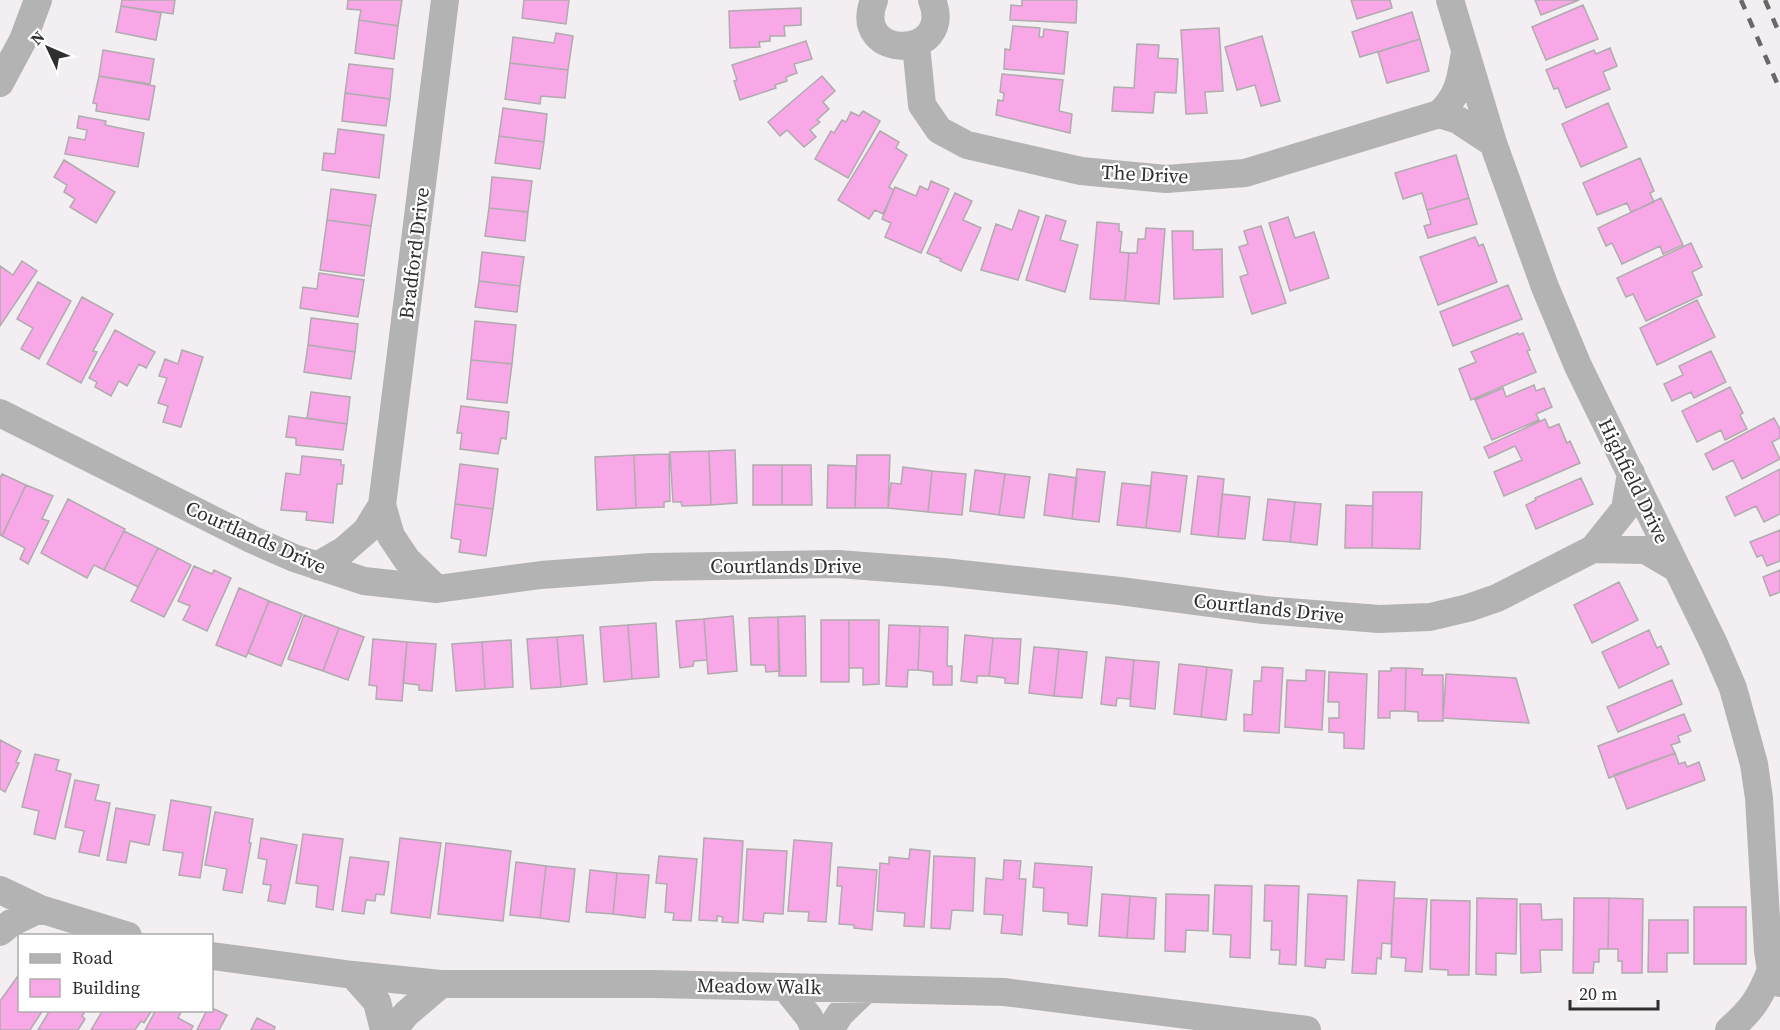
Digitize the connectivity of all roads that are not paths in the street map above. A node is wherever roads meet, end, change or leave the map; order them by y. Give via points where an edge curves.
1 (38, 0) edge
2 (445, 0) edge
3 (874, 0) edge
4 (932, 0) edge
5 (1450, 0) edge
6 (916, 45) junction
7 (1465, 50) junction
8 (0, 83) edge
9 (1439, 114) junction
10 (1493, 143) junction
11 (0, 412) edge
12 (1631, 473) junction
13 (382, 505) junction
14 (1593, 549) junction
15 (317, 566) junction
16 (1676, 568) junction
17 (437, 589) junction
18 (0, 890) edge
19 (40, 909) junction
20 (0, 932) edge
21 (121, 934) edge
22 (213, 956) edge
23 (353, 975) junction
24 (1775, 977) edge
25 (441, 984) junction
26 (785, 987) junction
27 (866, 989) junction
28 (1261, 1026) edge
29 (384, 1030) edge
30 (393, 1030) edge
31 (815, 1030) edge
32 (830, 1030) edge
33 (1307, 1030) edge
34 (1729, 1030) edge

1 - 8 street via 23,40
2 - 13 street, Bradford Drive
3 - 6 street via 871,12 876,33 894,46
4 - 6 street via 935,12 931,31
5 - 7 street, Highfield Drive
6 - 9 street, The Drive via 922,105 939,130 967,145 1081,171 1166,179 1245,173
7 - 9 street via 1452,103
7 - 10 street, Highfield Drive
9 - 10 street via 1458,120
10 - 12 street, Highfield Drive via 1549,297
11 - 15 street, Courtlands Drive via 250,539
12 - 14 street, Courtlands Drive via 1625,509
12 - 16 street, Highfield Drive
13 - 15 street, Bradford Drive via 366,531
13 - 17 street, Bradford Drive via 391,536 407,560
14 - 16 street, Courtlands Drive via 1645,550
14 - 17 street, Courtlands Drive via 1497,598 1468,608 1430,617 1379,619 838,564 651,567 541,575
15 - 17 street, Courtlands Drive via 364,582
16 - 24 street, Highfield Drive via 1733,688 1754,764 1768,951
18 - 19 street
19 - 20 street
19 - 21 street
22 - 23 street, Meadow Walk
23 - 25 street, Meadow Walk
23 - 29 street via 377,1002
24 - 34 street, Highfield Drive via 1748,1014
25 - 26 street, Meadow Walk
25 - 30 street
26 - 27 street, Meadow Walk
26 - 31 street
27 - 28 street, Meadow Walk via 1004,992
27 - 32 street via 840,1014
28 - 33 street, Meadow Walk

